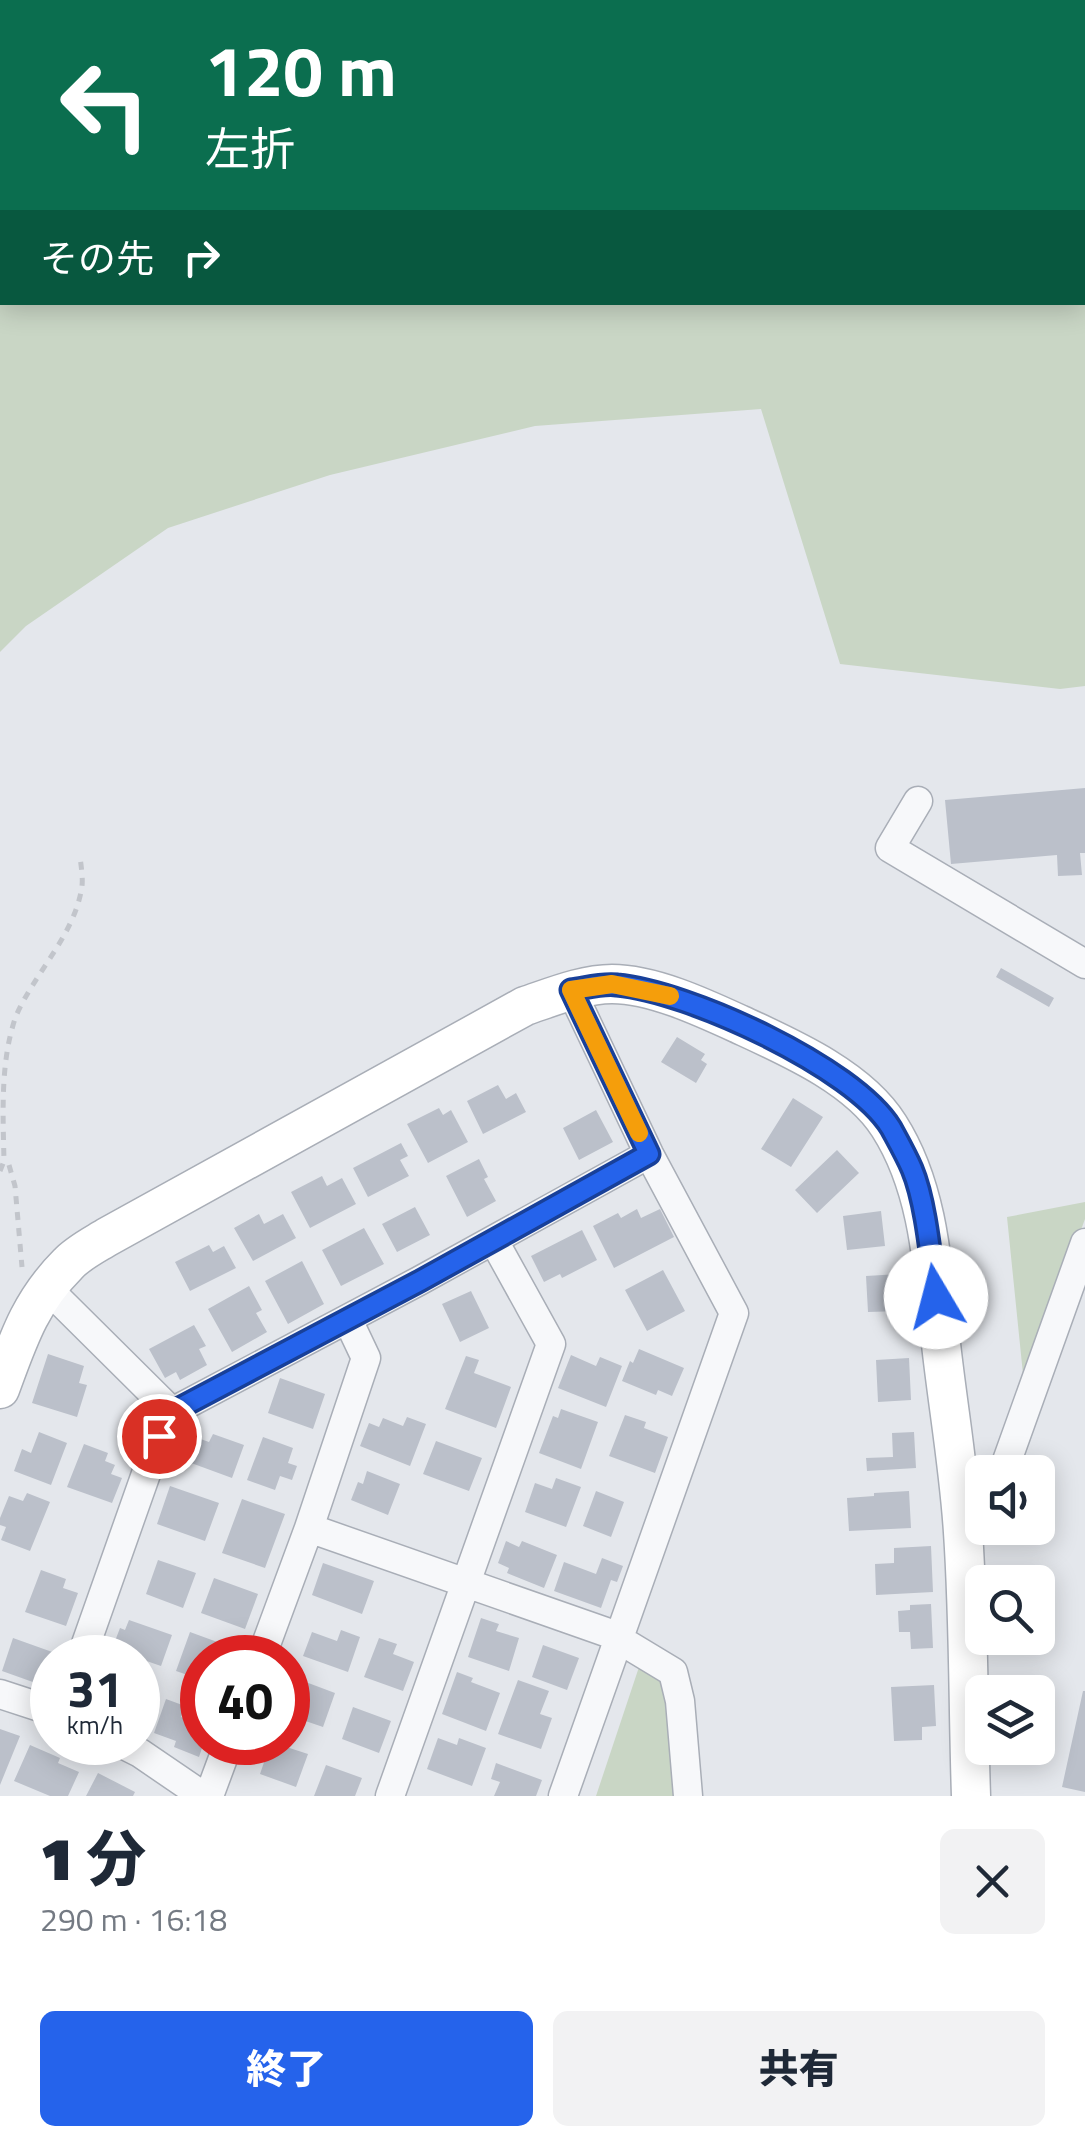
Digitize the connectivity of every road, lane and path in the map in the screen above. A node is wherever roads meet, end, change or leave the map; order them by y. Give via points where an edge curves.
1 (918, 801) dead end
2 (80, 856) dead end
3 (1085, 964) edge
4 (571, 990) junction
5 (649, 1154) junction
6 (9, 1165) dead end
7 (0, 1171) edge
8 (494, 1241) junction
9 (1085, 1243) edge
10 (35, 1284) junction
11 (348, 1320) junction
12 (0, 1389) edge
13 (172, 1412) junction
14 (1010, 1455) edge
15 (965, 1472) edge
16 (309, 1528) junction
17 (973, 1545) edge
18 (466, 1582) junction
19 (89, 1635) edge
20 (269, 1635) edge
21 (620, 1638) junction
22 (0, 1694) edge
23 (30, 1704) edge
24 (158, 1765) edge
25 (219, 1765) edge
26 (206, 1796) edge
27 (390, 1796) edge
28 (563, 1796) edge
29 (688, 1796) edge
30 (971, 1796) edge

1 - 3 street via 890,848
2 - 7 path via 83,884 72,923 15,1020 5,1060
4 - 5 street
4 - 10 street via 525,1006 107,1236
4 - 15 street via 638,988 720,1016 837,1077 888,1124 913,1171
5 - 8 street
5 - 21 street via 734,1314
6 - 10 path
8 - 11 street
8 - 18 street via 551,1344
9 - 14 street
10 - 12 street
10 - 13 street
11 - 13 street
11 - 16 street via 366,1358
13 - 19 street
16 - 18 street
16 - 20 street
17 - 30 street
18 - 21 street
18 - 27 street
21 - 28 street
21 - 29 street via 673,1672
22 - 23 street
24 - 26 street
25 - 26 street

